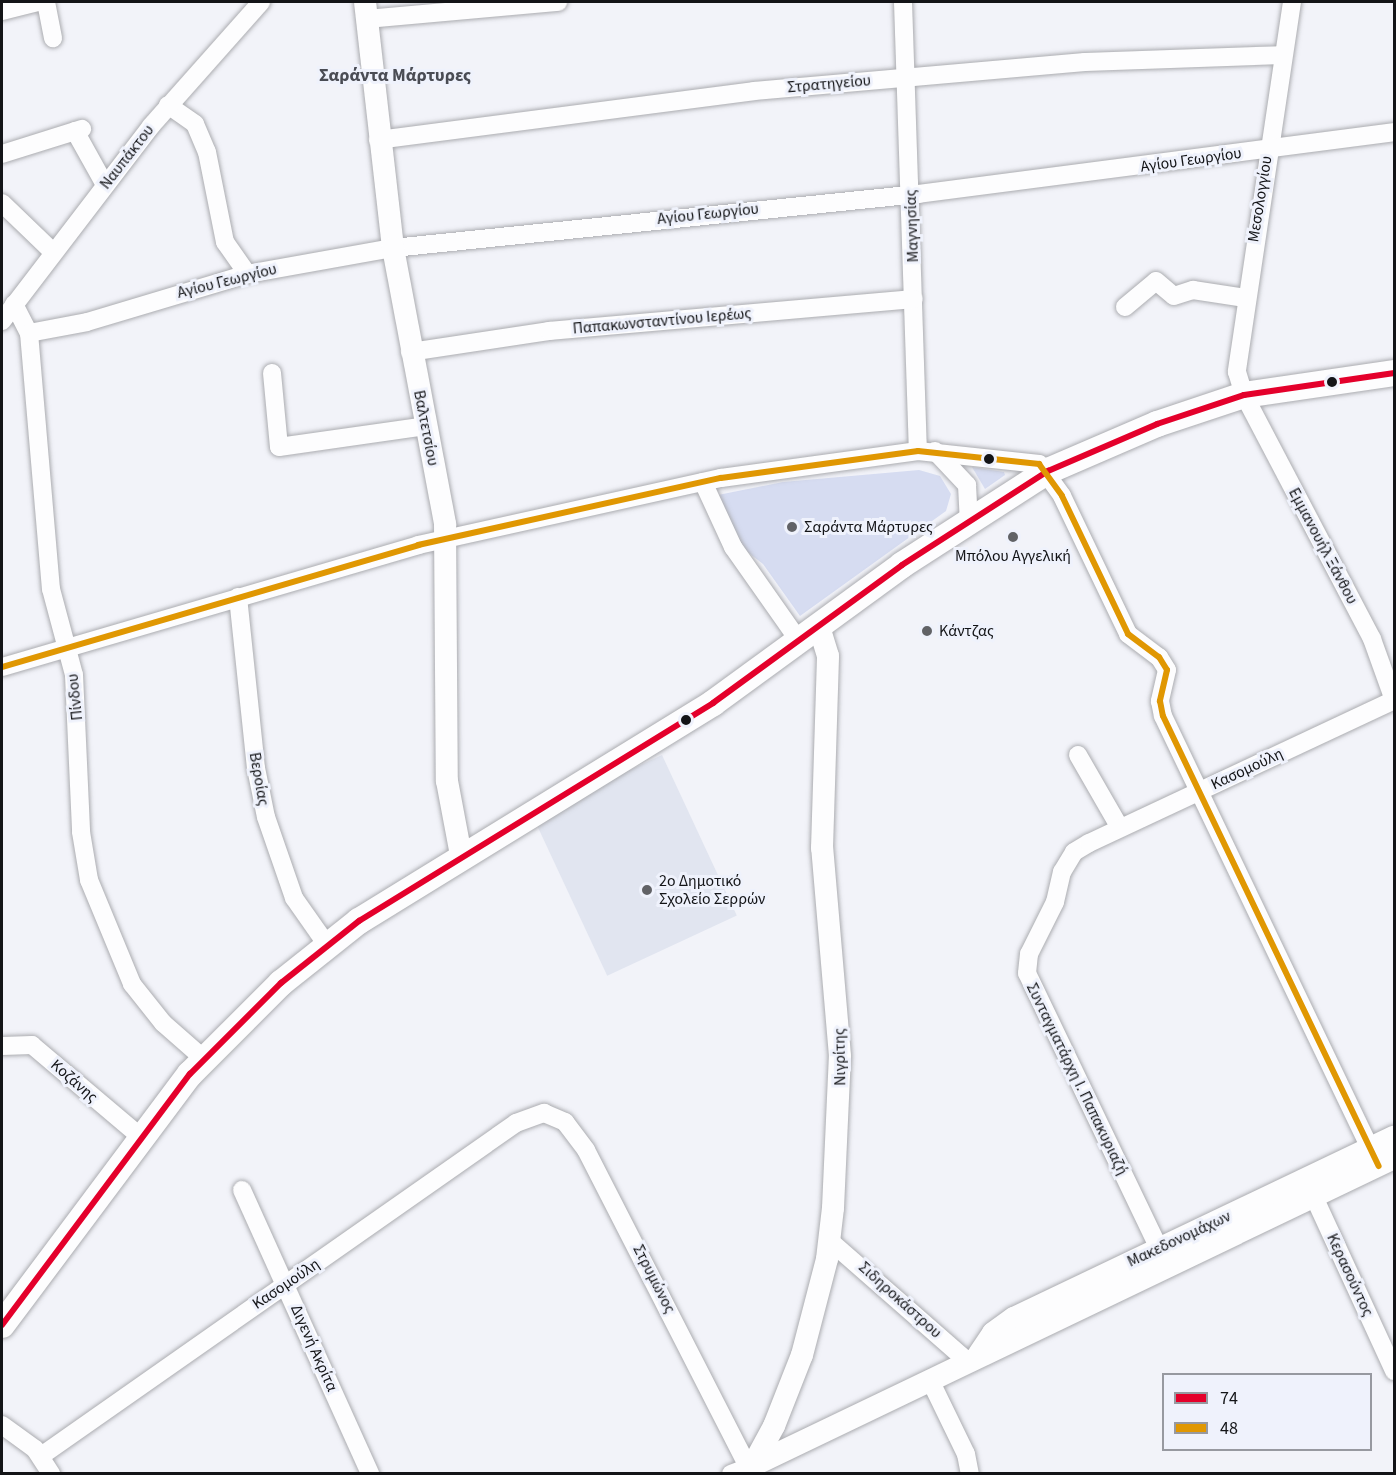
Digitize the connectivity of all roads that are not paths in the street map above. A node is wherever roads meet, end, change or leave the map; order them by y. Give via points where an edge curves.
1 (37, 2) edge
2 (46, 2) edge
3 (261, 2) edge
4 (558, 2) edge
5 (903, 2) edge
6 (1292, 2) edge
7 (366, 10) edge
8 (2, 11) edge
9 (53, 38) dead end
10 (1282, 55) junction
11 (906, 77) junction
12 (168, 105) junction
13 (1395, 132) edge
14 (378, 140) junction
15 (1268, 150) junction
16 (2, 154) edge
17 (105, 184) junction
18 (910, 195) junction
19 (2, 203) edge
20 (393, 248) junction
21 (53, 252) junction
22 (247, 274) junction
23 (1245, 298) junction
24 (914, 299) junction
25 (14, 304) junction
26 (1125, 307) dead end
27 (2, 321) edge
28 (29, 333) junction
29 (411, 352) junction
30 (272, 373) dead end
31 (1395, 373) edge
32 (1244, 395) junction
33 (426, 426) junction
34 (927, 451) junction
35 (1048, 471) junction
36 (703, 482) junction
37 (969, 521) junction
38 (446, 538) junction
39 (238, 597) junction
40 (809, 633) junction
41 (67, 648) junction
42 (2, 667) edge
43 (1395, 700) edge
44 (1078, 755) dead end
45 (1200, 791) junction
46 (1120, 828) junction
47 (461, 855) junction
48 (1070, 856) joint
49 (327, 945) junction
50 (2, 1046) edge
51 (203, 1058) junction
52 (531, 1116) joint
53 (141, 1137) junction
54 (1395, 1137) edge
55 (1382, 1157) edge
56 (1310, 1188) junction
57 (242, 1190) dead end
58 (830, 1241) junction
59 (1163, 1257) junction
60 (286, 1284) junction
61 (2, 1325) edge
62 (972, 1359) junction
63 (1395, 1371) edge
64 (930, 1380) junction
65 (2, 1425) edge
66 (41, 1456) junction
67 (747, 1470) edge
68 (51, 1473) edge
69 (370, 1473) edge
70 (970, 1473) edge

1 - 8 street
2 - 9 street
3 - 12 street, Ναυπάκτου
4 - 7 street
5 - 11 street, Μαγνησίας
6 - 10 street, Μεσολογγίου
7 - 14 street, Βαλτετσίου
10 - 11 street, Στρατηγείου via 1151,58
10 - 15 street, Μεσολογγίου
11 - 14 street, Στρατηγείου via 694,98
11 - 18 street, Μαγνησίας
12 - 17 street, Ναυπάκτου
12 - 22 street via 195,124 207,152 225,242
13 - 15 street, Αγίου Γεωργίου
14 - 20 street, Βαλτετσίου
15 - 18 street, Αγίου Γεωργίου
15 - 23 street, Μεσολογγίου
16 - 17 street via 79,130
17 - 21 street, Ναυπάκτου
18 - 20 street, Αγίου Γεωργίου
18 - 24 street, Μαγνησίας
19 - 21 street
20 - 22 street, Αγίου Γεωργίου
20 - 29 street, Βαλτετσίου
21 - 25 street, Ναυπάκτου
22 - 28 street, Αγίου Γεωργίου via 87,322
23 - 26 street via 1193,291 1174,296 1156,281
23 - 32 street, Μεσολογγίου via 1236,366
24 - 29 street, Παπακωνσταντίνου Ιερέως via 549,331
24 - 34 street, Μαγνησίας
25 - 27 street, Ναυπάκτου
25 - 28 street, Πίνδου
28 - 41 street, Πίνδου via 51,589
29 - 33 street, Βαλτετσίου
30 - 33 street via 279,447
31 - 32 main road
32 - 35 main road via 1157,424
32 - 43 street, Εμμανουήλ Ξάνθου via 1372,639
33 - 38 street, Βαλτετσίου
34 - 35 street via 1039,464
34 - 36 street
34 - 37 street via 967,485
35 - 37 main road
35 - 45 street via 1128,634 1159,657 1167,670 1161,707
36 - 38 street
36 - 40 street via 733,548
37 - 40 main road
38 - 39 street
38 - 47 street, Βαλτετσίου via 446,762 448,803
39 - 41 street
39 - 49 street, Βεροίας via 256,768 266,817 286,882
40 - 47 main road via 713,703
40 - 58 street, Νιγρίτης via 828,656 822,848 840,1056
41 - 42 street
41 - 51 street, Πίνδου via 76,691 81,832 89,880 132,984 156,1016
43 - 45 street, Κασομούλη
44 - 46 street
45 - 46 street, Κασομούλη
45 - 55 street
46 - 48 street, Κασομούλη
47 - 49 main road
48 - 59 street, Συνταγματάρχη Ι. Παπακυριαζή via 1055,902 1029,954 1027,972
49 - 51 main road
50 - 53 street, Κοζάνης via 32,1045
51 - 53 main road
52 - 60 street, Κασομούλη
52 - 67 street, Στρυμώνος via 554,1116 580,1139
53 - 61 main road
54 - 55 street, Μακεδονομάχων
55 - 56 street, Μακεδονομάχων
56 - 59 street, Μακεδονομάχων
56 - 63 street, Κερασούντος
57 - 60 street, Διγενή Ακρίτα
58 - 62 street, Σιδηροκάστρου
58 - 67 street, Νιγρίτης via 802,1354
59 - 62 street, Μακεδονομάχων via 1004,1323
60 - 66 street, Κασομούλη
60 - 69 street, Διγενή Ακρίτα
62 - 64 street, Μακεδονομάχων
64 - 67 street, Μακεδονομάχων
64 - 70 street via 966,1454
65 - 66 street
66 - 68 street

